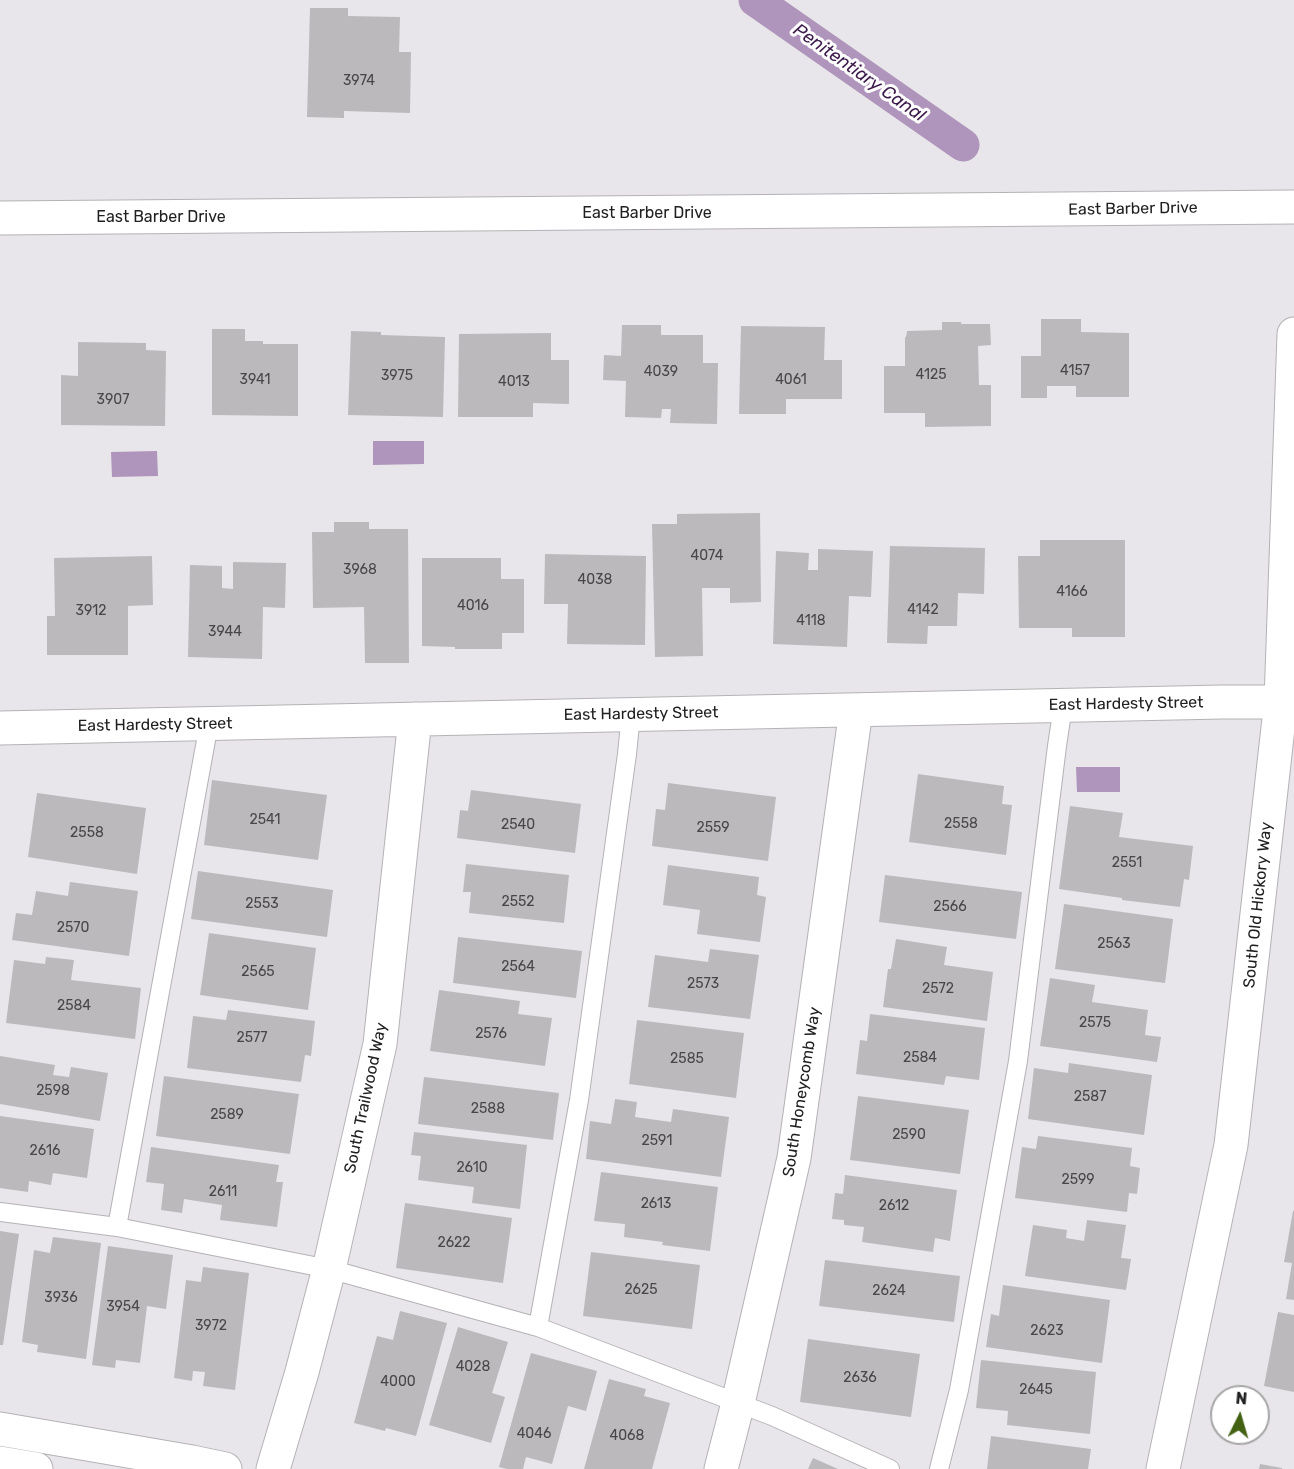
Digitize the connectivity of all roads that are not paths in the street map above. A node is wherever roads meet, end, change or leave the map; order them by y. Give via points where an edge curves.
1 (1294, 207) edge
2 (0, 219) edge
3 (1294, 334) edge
4 (1288, 702) edge
5 (1063, 706) junction
6 (856, 710) junction
7 (631, 714) junction
8 (415, 719) junction
9 (209, 723) junction
10 (0, 728) edge
11 (0, 1212) edge
12 (117, 1227) junction
13 (329, 1269) junction
14 (538, 1328) junction
15 (738, 1402) junction
16 (0, 1429) edge
17 (0, 1463) edge
18 (36, 1469) edge
19 (225, 1469) edge
20 (273, 1469) edge
21 (721, 1469) edge
22 (890, 1469) edge
23 (939, 1469) edge
24 (1163, 1469) edge

1 - 2 street, East Barber Drive
3 - 4 street, South Old Hickory Way
4 - 5 street, East Hardesty Street
4 - 24 street, South Old Hickory Way via 1231,1145
5 - 6 street, East Hardesty Street
5 - 23 lane via 1018,1061 959,1390
6 - 7 street, East Hardesty Street
6 - 15 street, South Honeycomb Way via 794,1158
7 - 8 street, East Hardesty Street
7 - 14 lane via 579,1100
8 - 9 street, East Hardesty Street
8 - 13 street, South Trailwood Way via 380,1044
9 - 10 street, East Hardesty Street
9 - 12 lane
11 - 12 lane
12 - 13 lane
13 - 14 lane
13 - 20 street, South Trailwood Way
14 - 15 lane
15 - 21 street, South Honeycomb Way
15 - 22 lane
16 - 19 street
17 - 18 street

